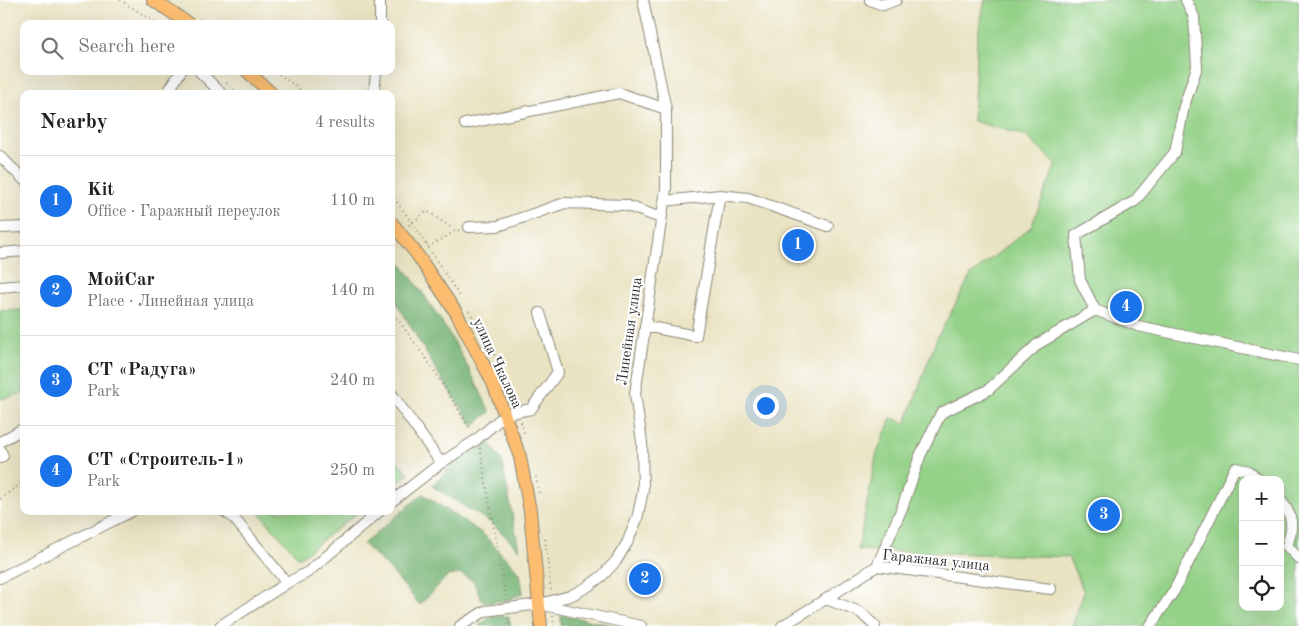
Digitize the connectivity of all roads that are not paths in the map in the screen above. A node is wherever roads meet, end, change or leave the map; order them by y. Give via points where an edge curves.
1 (153, 0) edge
2 (380, 0) edge
3 (643, 0) edge
4 (870, 0) edge
5 (896, 0) edge
6 (1186, 0) edge
7 (183, 20) edge
8 (380, 20) edge
9 (179, 75) edge
10 (202, 75) edge
11 (251, 75) edge
12 (376, 75) edge
13 (171, 90) edge
14 (218, 90) edge
15 (268, 90) edge
16 (374, 90) edge
17 (666, 109) junction
18 (466, 124) dead end
19 (0, 156) edge
20 (20, 176) edge
21 (720, 195) junction
22 (664, 201) junction
23 (661, 218) junction
24 (828, 226) dead end
25 (20, 227) edge
26 (395, 227) edge
27 (0, 228) edge
28 (469, 228) road end
29 (20, 251) edge
30 (0, 253) edge
31 (20, 285) edge
32 (0, 287) edge
33 (1096, 310) junction
34 (540, 313) dead end
35 (645, 326) junction
36 (1299, 360) edge
37 (395, 399) edge
38 (506, 414) junction
39 (20, 430) edge
40 (0, 442) edge
41 (0, 449) edge
42 (0, 458) edge
43 (441, 463) junction
44 (1255, 476) edge
45 (395, 499) edge
46 (1284, 506) edge
47 (124, 515) edge
48 (230, 515) edge
49 (375, 515) edge
50 (1299, 559) edge
51 (877, 566) junction
52 (0, 578) edge
53 (287, 583) junction
54 (1050, 589) dead end
55 (826, 599) junction
56 (540, 604) junction
57 (220, 626) edge
58 (460, 626) edge
59 (541, 626) edge
60 (641, 626) edge
61 (782, 626) edge
62 (875, 626) edge
63 (1150, 626) edge

1 - 7 main road
2 - 8 street
3 - 17 street, Линейная улица
4 - 5 street via 883,4
6 - 33 street via 1194,17 1197,67 1184,106 1175,152 1135,200 1076,235 1080,280
9 - 13 street
10 - 14 street
11 - 15 main road
12 - 16 street
17 - 18 street via 619,93
17 - 22 street, Линейная улица
19 - 20 street
21 - 22 street
21 - 24 street via 748,198
21 - 35 street via 696,336
22 - 23 street, Линейная улица
23 - 28 street via 625,205 565,203 498,226
23 - 35 street, Линейная улица
25 - 27 street
26 - 38 main road, улица Чкалова, bridge via 457,314
29 - 30 street
31 - 32 street
33 - 36 street via 1138,326
33 - 51 street via 1038,344 988,390 941,413 920,456
34 - 38 street via 558,372 531,409
35 - 56 street, Линейная улица via 634,394 642,442 642,491 637,519 616,561 602,576 570,596
37 - 43 street
38 - 43 street via 476,440
38 - 56 main road, улица Чкалова via 524,475
39 - 40 street
41 - 42 street via 3,456
43 - 45 street
44 - 63 street via 1249,471 1235,468 1174,592
46 - 50 street via 1291,517 1292,530 1287,546
47 - 52 street
48 - 53 street
49 - 53 street via 308,572
51 - 54 street, Гаражная улица
51 - 55 street, Гаражная улица
53 - 57 street
55 - 61 street
55 - 62 street via 860,612
56 - 58 street via 485,612
56 - 59 main road, улица Чкалова
56 - 60 street

